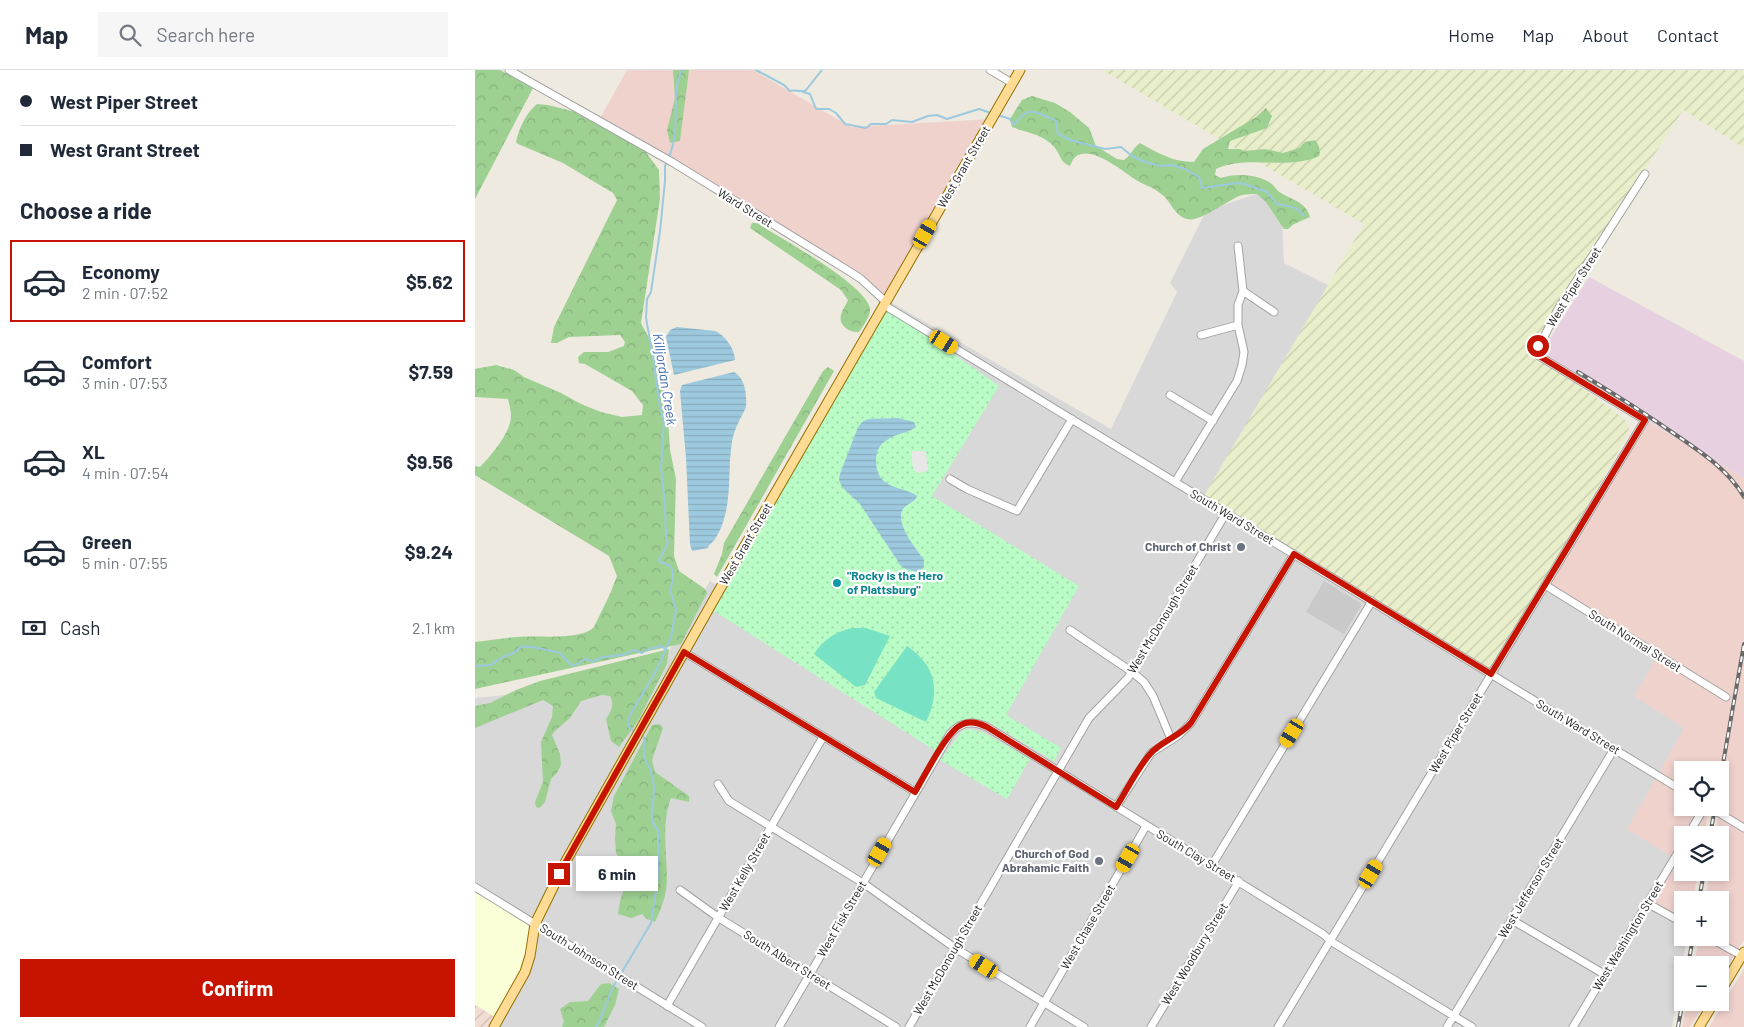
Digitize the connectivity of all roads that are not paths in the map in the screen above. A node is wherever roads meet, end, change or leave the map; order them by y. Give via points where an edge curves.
1 (509, 70) edge
2 (990, 70) edge
3 (1020, 70) edge
4 (1012, 83) junction
5 (1645, 174) dead end
6 (1238, 246) dead end
7 (1243, 291) junction
8 (885, 304) junction
9 (1274, 312) dead end
10 (1238, 325) junction
11 (1201, 335) dead end
12 (1170, 394) dead end
13 (1072, 419) junction
14 (1213, 421) junction
15 (950, 479) dead end
16 (1175, 482) junction
17 (1226, 513) junction
18 (1294, 554) junction
19 (1545, 585) junction
20 (1372, 601) junction
21 (1070, 630) dead end
22 (684, 652) junction
23 (1132, 672) junction
24 (1491, 674) junction
25 (1726, 697) dead end
26 (823, 737) junction
27 (1171, 740) junction
28 (1614, 749) junction
29 (935, 759) joint
30 (1058, 771) junction
31 (718, 784) dead end
32 (1674, 785) edge
33 (915, 792) junction
34 (1116, 807) junction
35 (1724, 816) edge
36 (771, 826) junction
37 (1146, 826) junction
38 (1744, 828) edge
39 (1674, 859) edge
40 (1213, 865) junction
41 (1239, 881) junction
42 (863, 883) junction
43 (475, 887) edge
44 (680, 890) dead end
45 (1647, 903) junction
46 (719, 918) junction
47 (1674, 918) edge
48 (1512, 920) junction
49 (535, 924) junction
50 (1331, 940) junction
51 (1726, 946) edge
52 (955, 948) junction
53 (1743, 955) edge
54 (810, 974) junction
55 (1604, 974) junction
56 (1729, 978) edge
57 (1044, 1003) junction
58 (667, 1006) junction
59 (1709, 1011) edge
60 (1453, 1016) junction
61 (494, 1027) edge
62 (702, 1027) edge
63 (779, 1027) edge
64 (896, 1027) edge
65 (909, 1027) edge
66 (1030, 1027) edge
67 (1084, 1027) edge
68 (1151, 1027) edge
69 (1278, 1027) edge
70 (1447, 1027) edge
71 (1472, 1027) edge
72 (1573, 1027) edge
73 (1699, 1027) edge

1 - 8 street, Ward Street via 672,162 852,273
2 - 4 street
3 - 4 main road, West Grant Street
4 - 8 main road, West Grant Street
5 - 19 street, West Piper Street via 1538,346 1539,356 1645,420
6 - 7 street
7 - 9 street
7 - 10 street via 1238,305
8 - 13 street, South Ward Street
8 - 22 main road, West Grant Street
10 - 11 street
10 - 14 street via 1242,365 1237,381
12 - 14 street
13 - 15 street via 1017,511
13 - 16 street, South Ward Street
14 - 16 street
16 - 17 street, South Ward Street
17 - 18 street, South Ward Street
17 - 23 street, West McDonough Street
18 - 20 street, South Ward Street
18 - 27 street via 1191,723
19 - 24 street, West Piper Street
19 - 25 street, South Normal Street
20 - 24 street, South Ward Street
20 - 40 street
21 - 23 street
22 - 26 street
22 - 49 main road, West Grant Street via 570,852
23 - 27 street via 1149,689
23 - 30 street, West McDonough Street via 1089,718
24 - 28 street, South Ward Street
24 - 50 street, West Piper Street
26 - 33 street
26 - 36 street, West Kelly Street
27 - 34 street via 1151,753
28 - 32 street, South Ward Street
28 - 48 street, West Jefferson Street
29 - 30 street, South Clay Street via 958,726 975,723 987,727
29 - 33 street, West Fisk Street
30 - 34 street, South Clay Street
30 - 52 street, West McDonough Street
31 - 36 street via 729,802
33 - 42 street, West Fisk Street
34 - 37 street, South Clay Street
35 - 38 street
36 - 42 street
36 - 46 street, West Kelly Street
37 - 40 street, South Clay Street
37 - 57 street, West Chase Street
39 - 45 street, West Washington Street
40 - 41 street, South Clay Street
41 - 50 street, South Clay Street
41 - 68 street, West Woodbury Street
42 - 52 street
42 - 54 street, West Fisk Street
43 - 49 street, South Johnson Street
44 - 46 street, South Albert Street
45 - 47 street
45 - 55 street, West Washington Street
46 - 54 street, South Albert Street
46 - 58 street, West Kelly Street
48 - 55 street
48 - 60 street, West Jefferson Street
49 - 58 street, South Johnson Street
49 - 61 main road, West Grant Street via 525,972
50 - 60 street, South Clay Street
50 - 69 street, West Piper Street
51 - 53 street
52 - 57 street
52 - 65 street, West McDonough Street
53 - 56 main road
54 - 63 street, West Fisk Street
54 - 64 street, South Albert Street
55 - 72 street, West Washington Street
57 - 66 street, West Chase Street
57 - 67 street
58 - 62 street, South Johnson Street
59 - 73 main road
60 - 70 street, West Jefferson Street
60 - 71 street, South Clay Street

